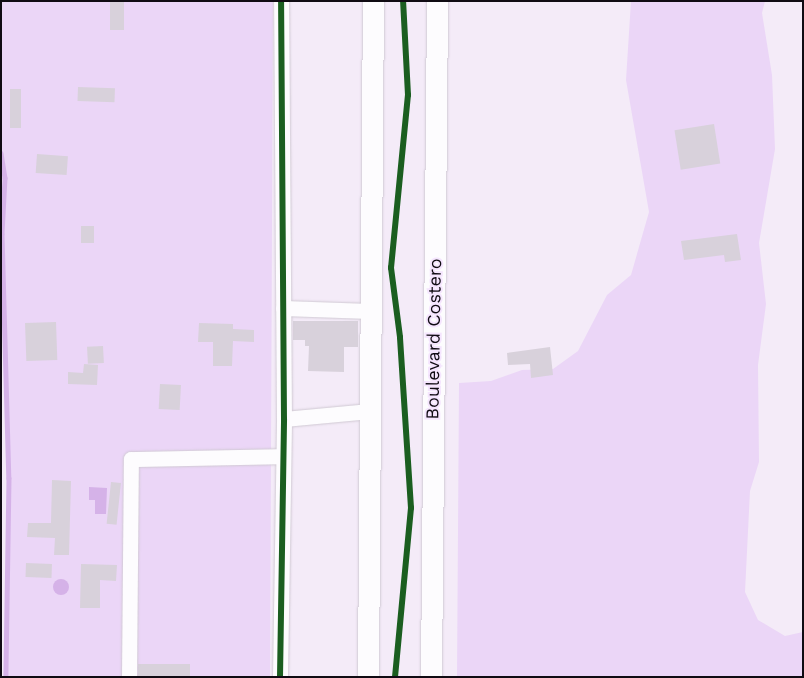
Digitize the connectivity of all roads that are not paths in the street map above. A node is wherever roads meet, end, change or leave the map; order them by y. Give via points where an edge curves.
1 (281, 1) edge
2 (373, 1) edge
3 (437, 1) edge
4 (283, 308) junction
5 (370, 311) junction
6 (370, 411) junction
7 (284, 419) junction
8 (283, 456) junction
9 (129, 677) edge
10 (280, 677) edge
11 (368, 677) edge
12 (431, 677) edge

1 - 4 street
2 - 5 main road
3 - 12 main road, Boulevard Costero
4 - 5 street
4 - 7 street
5 - 6 main road
6 - 7 street
6 - 11 main road
7 - 8 street
8 - 9 street via 131,459
8 - 10 street

